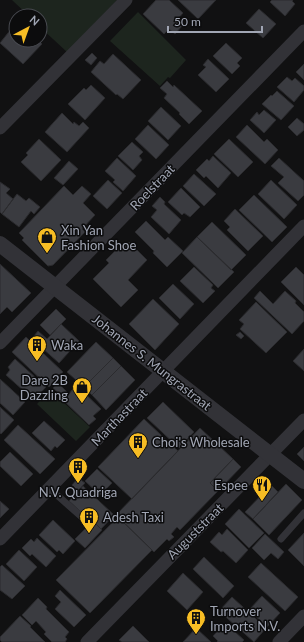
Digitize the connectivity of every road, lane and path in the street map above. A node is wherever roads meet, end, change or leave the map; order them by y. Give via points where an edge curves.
1 (126, 0) edge
2 (304, 31) edge
3 (0, 128) edge
4 (304, 226) edge
5 (0, 244) edge
6 (55, 287) junction
7 (0, 343) edge
8 (164, 371) junction
9 (304, 420) edge
10 (271, 454) junction
11 (304, 481) edge
12 (49, 488) junction
13 (304, 513) edge
14 (84, 519) dead end
15 (281, 538) dead end
16 (0, 539) edge
17 (304, 616) edge
18 (87, 642) edge
19 (279, 642) edge

1 - 3 street
2 - 6 street, Roelstraat
4 - 8 street, Marthastraat
5 - 6 street, Johannes S. Mungrastraat
6 - 7 street, Roelstraat
6 - 8 street, Johannes S. Mungrastraat
8 - 10 street, Johannes S. Mungrastraat
8 - 12 street, Marthastraat
9 - 10 street, Auguststraat
10 - 11 street, Johannes S. Mungrastraat
10 - 18 street, Auguststraat
12 - 14 lane
12 - 16 street, Marthastraat
13 - 15 lane
17 - 19 street

